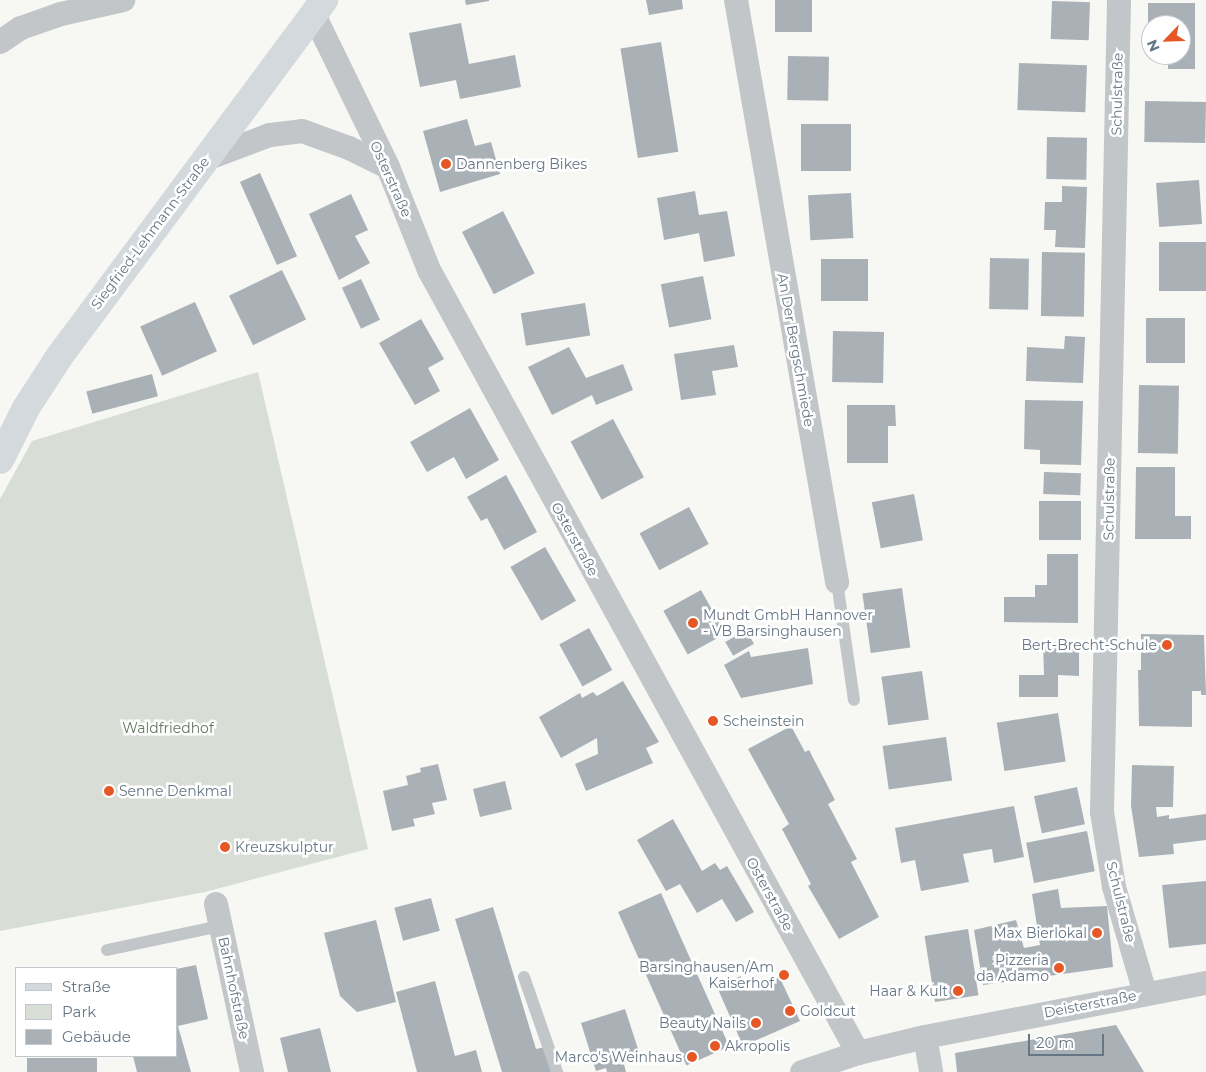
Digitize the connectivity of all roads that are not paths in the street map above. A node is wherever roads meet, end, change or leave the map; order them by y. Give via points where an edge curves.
1 (123, 0) edge
2 (736, 0) edge
3 (1119, 0) edge
4 (319, 8) edge
5 (0, 42) edge
6 (206, 159) junction
7 (388, 167) junction
8 (0, 460) edge
9 (838, 582) joint
10 (854, 700) dead end
11 (218, 915) joint
12 (108, 950) dead end
13 (524, 976) dead end
14 (1206, 983) edge
15 (1145, 993) junction
16 (925, 1037) junction
17 (858, 1053) junction
18 (252, 1072) edge
19 (557, 1072) edge
20 (802, 1072) edge
21 (931, 1072) edge

1 - 5 street via 21,28
2 - 9 street, An Der Bergschmiede
3 - 15 street, Schulstraße via 1102,812 1114,887
4 - 6 main road, Siegfried-Lehmann-Straße
4 - 7 street, Osterstraße
6 - 7 street via 270,135 302,131
6 - 8 main road, Siegfried-Lehmann-Straße via 59,357 26,408
7 - 17 street, Osterstraße via 429,270
9 - 10 lane, An Der Bergschmiede
11 - 12 lane
11 - 18 street, Bahnhofstraße
13 - 19 lane
14 - 15 street, Deisterstraße
15 - 16 street, Deisterstraße
16 - 17 street, Deisterstraße
16 - 21 street
17 - 20 street

